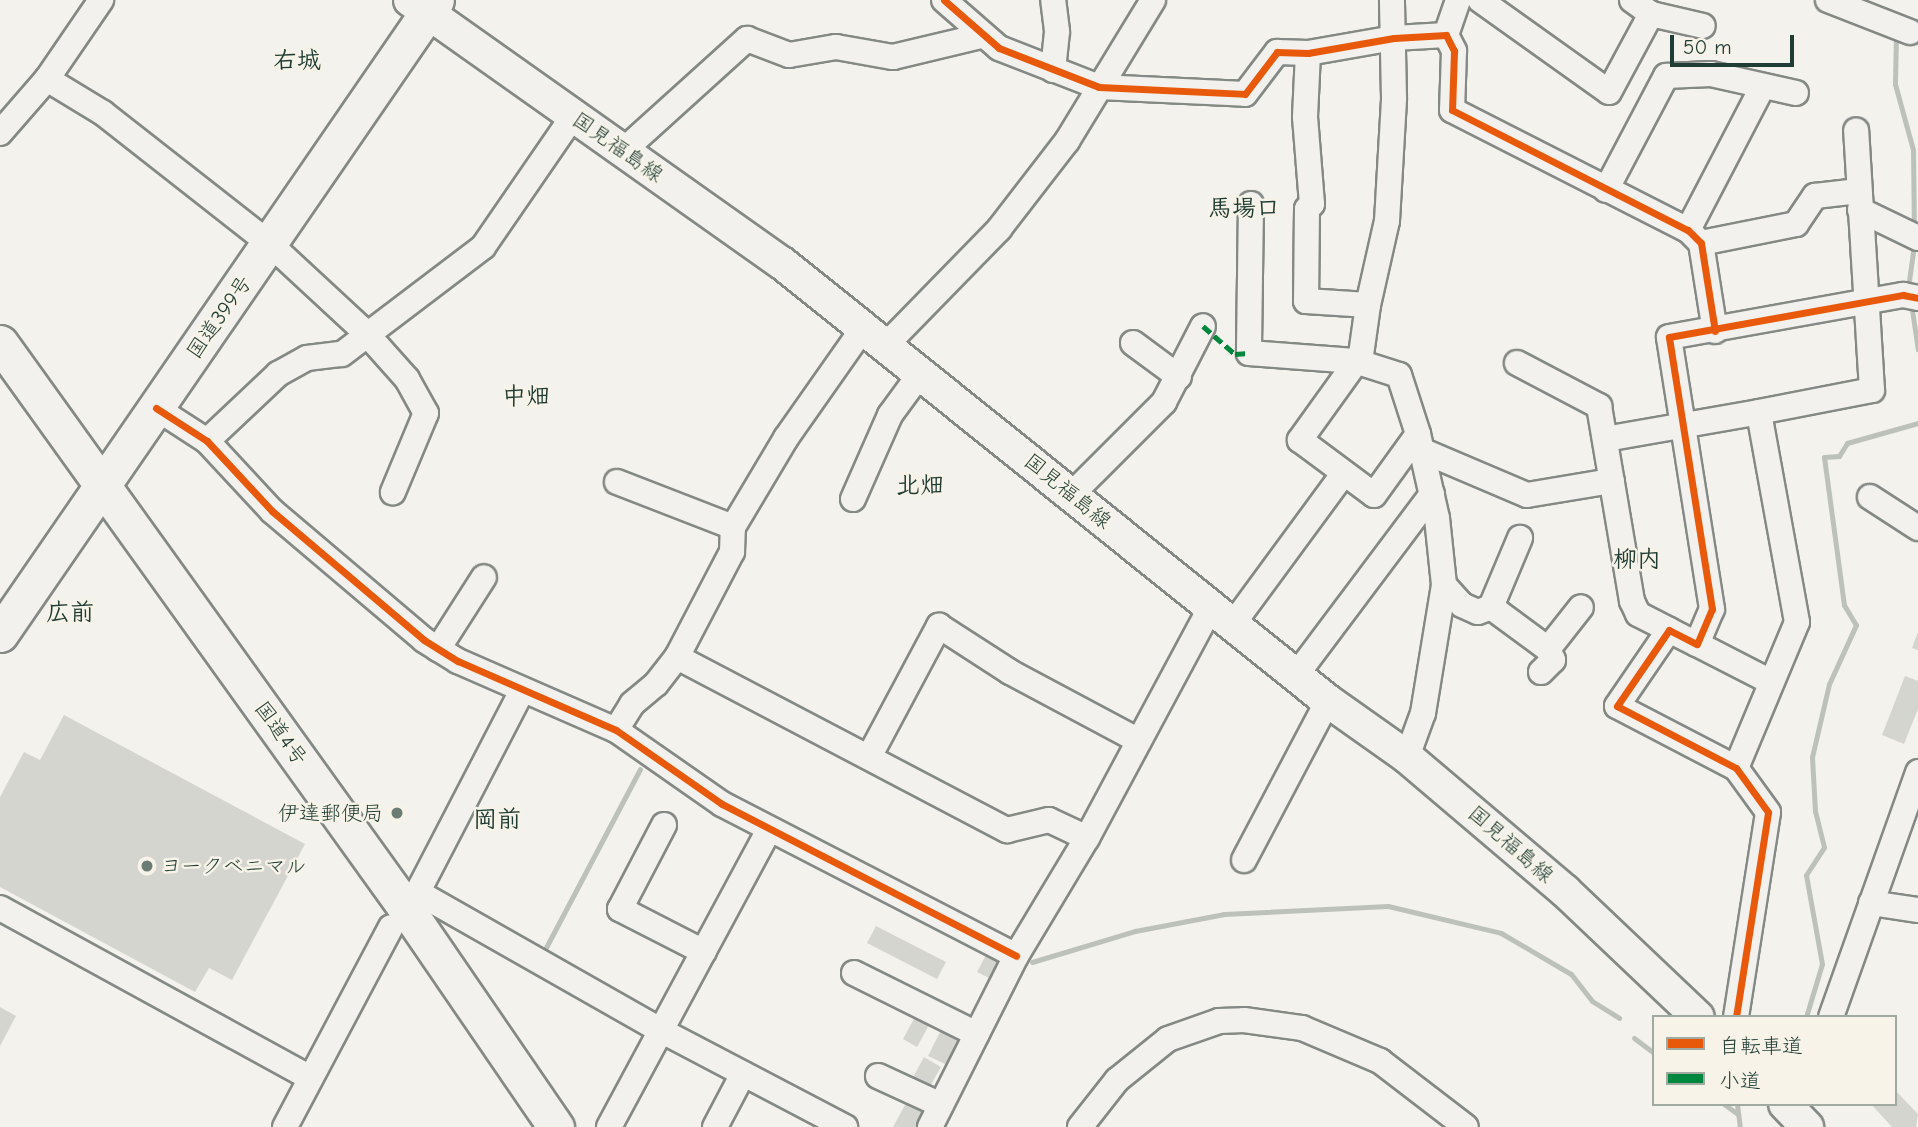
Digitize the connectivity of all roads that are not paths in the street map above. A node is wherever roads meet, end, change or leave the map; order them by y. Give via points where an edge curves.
1 (101, 0) edge
2 (944, 0) edge
3 (1053, 0) edge
4 (1153, 0) edge
5 (1392, 0) edge
6 (1458, 0) edge
7 (1480, 0) edge
8 (1828, 0) edge
9 (424, 4) edge
10 (1642, 7) edge
11 (1703, 26) dead end
12 (1910, 32) dead end
13 (1446, 35) junction
14 (981, 36) junction
15 (1394, 38) junction
16 (1308, 53) junction
17 (1053, 70) junction
18 (1620, 73) junction
19 (1666, 76) junction
20 (47, 79) junction
21 (1763, 86) junction
22 (1100, 87) junction
23 (1796, 93) dead end
24 (573, 116) junction
25 (1856, 130) dead end
26 (0, 133) edge
27 (624, 150) junction
28 (1605, 190) junction
29 (1860, 201) junction
30 (1251, 204) dead end
31 (1695, 236) junction
32 (1915, 237) edge
33 (270, 244) junction
34 (1918, 298) edge
35 (1864, 303) junction
36 (1368, 305) junction
37 (1203, 326) dead end
38 (1715, 331) junction
39 (366, 332) junction
40 (873, 338) junction
41 (0, 343) edge
42 (1133, 343) dead end
43 (1355, 361) junction
44 (1517, 363) dead end
45 (920, 374) junction
46 (1179, 377) junction
47 (0, 382) edge
48 (156, 408) junction
49 (1759, 412) junction
50 (1681, 425) junction
51 (1605, 439) junction
52 (206, 441) junction
53 (1419, 442) junction
54 (1344, 473) junction
55 (1612, 481) junction
56 (617, 482) dead end
57 (393, 492) dead end
58 (97, 493) junction
59 (1432, 494) junction
60 (1072, 495) junction
61 (1870, 497) dead end
62 (853, 499) dead end
63 (733, 527) junction
64 (1918, 528) edge
65 (1520, 538) dead end
66 (484, 577) dead end
67 (1444, 585) junction
68 (1491, 607) junction
69 (1581, 607) dead end
70 (1222, 615) junction
71 (1669, 631) junction
72 (0, 634) edge
73 (1696, 644) junction
74 (438, 649) junction
75 (677, 657) junction
76 (1297, 674) junction
77 (1771, 682) junction
78 (522, 691) junction
79 (1328, 701) junction
80 (616, 730) junction
81 (1139, 741) junction
82 (869, 757) junction
83 (1407, 757) junction
84 (1735, 768) junction
85 (1918, 772) edge
86 (664, 825) dead end
87 (769, 830) junction
88 (1087, 838) junction
89 (1244, 860) dead end
90 (1871, 903) junction
91 (0, 908) edge
92 (406, 910) junction
93 (1918, 910) edge
94 (704, 953) junction
95 (1016, 956) junction
96 (854, 973) dead end
97 (1696, 1015) edge
98 (1736, 1015) edge
99 (1832, 1015) edge
100 (665, 1030) junction
101 (977, 1034) junction
102 (743, 1074) junction
103 (878, 1076) dead end
104 (311, 1078) junction
105 (935, 1116) edge
106 (285, 1127) edge
107 (527, 1127) edge
108 (555, 1127) edge
109 (609, 1127) edge
110 (715, 1127) edge
111 (845, 1127) edge
112 (1080, 1127) edge
113 (1466, 1127) edge

1 - 20 street
2 - 14 street
3 - 17 street via 1057,31
4 - 22 street
5 - 15 street
6 - 13 street
7 - 18 street via 1609,92
8 - 12 street
9 - 24 main road, 国見福島線
9 - 33 highway, 国道399号
10 - 11 street
10 - 18 street
13 - 15 street
13 - 28 street via 1454,51 1452,110
14 - 17 street
14 - 27 street via 893,57 836,47 789,55 747,38
15 - 16 street
15 - 36 street via 1387,221
16 - 22 street via 1277,52 1245,93
16 - 36 street via 1305,117 1312,204 1307,209 1306,301
17 - 22 street
18 - 19 street
19 - 21 street via 1711,74
19 - 28 street
20 - 26 street
20 - 33 street via 103,113
21 - 23 street
21 - 31 street
22 - 40 street via 1067,141 999,229
24 - 27 main road, 国見福島線
24 - 39 street via 483,247
25 - 29 street
27 - 40 main road, 国見福島線 via 782,263
28 - 31 street
29 - 31 street via 1815,196 1796,224
29 - 32 street
29 - 35 street
30 - 43 street via 1249,353
31 - 38 street
33 - 39 street
33 - 48 highway, 国道399号
34 - 35 street via 1903,295
35 - 38 street
35 - 49 street via 1872,390
36 - 43 street via 1361,355
37 - 46 street
38 - 50 street via 1668,337
39 - 52 street via 342,354 307,358 278,374
39 - 57 street via 425,405 426,413
40 - 45 main road, 国見福島線
40 - 63 street via 786,438
41 - 58 highway, 国道4号
42 - 46 street
43 - 53 street via 1399,375
43 - 54 street via 1300,440
44 - 51 street via 1599,406
45 - 60 main road, 国見福島線
45 - 62 street via 890,415
46 - 60 street via 1164,402
47 - 58 highway, 国道4号
48 - 52 street
48 - 58 highway, 国道399号
49 - 50 street
49 - 77 street via 1797,622
50 - 51 street
50 - 73 street via 1712,609
51 - 55 street
52 - 74 street via 272,511
53 - 54 street via 1374,495
53 - 55 street via 1527,495
53 - 59 street
54 - 70 street
55 - 71 street via 1632,601 1639,614
56 - 63 street
58 - 72 highway, 国道399号
58 - 92 highway, 国道4号
59 - 67 street
59 - 76 street
60 - 70 main road, 国見福島線
61 - 64 street
63 - 75 street via 732,552
65 - 68 street
66 - 74 street
67 - 68 street via 1462,605 1478,612
67 - 83 street via 1423,713
68 - 69 street via 1544,661
70 - 76 main road, 国見福島線
70 - 81 street
71 - 73 street
71 - 84 street via 1617,706
73 - 77 street
74 - 78 street
75 - 80 street via 656,684 632,704
75 - 82 street
76 - 79 main road, 国見福島線
77 - 84 street
78 - 80 street
78 - 92 street
79 - 83 main road, 国見福島線
79 - 89 street
80 - 87 street via 722,804
81 - 82 street via 1010,672 939,626
81 - 88 street
82 - 88 street via 1007,830 1049,820
83 - 97 main road, 国見福島線 via 1565,891
84 - 98 street via 1768,812
85 - 90 street
86 - 94 street via 620,909
87 - 94 street
87 - 95 street
88 - 95 street
90 - 93 street
90 - 99 street
91 - 104 street
92 - 100 street
92 - 104 street
92 - 107 highway, 国道4号
92 - 108 highway, 国道4号
94 - 100 street
95 - 101 street
96 - 101 street
100 - 102 street
100 - 109 street
101 - 105 street
102 - 110 street
102 - 111 street
103 - 105 street
104 - 106 street
112 - 113 street via 1118,1080 1168,1039 1219,1021 1244,1020 1302,1028 1380,1061

